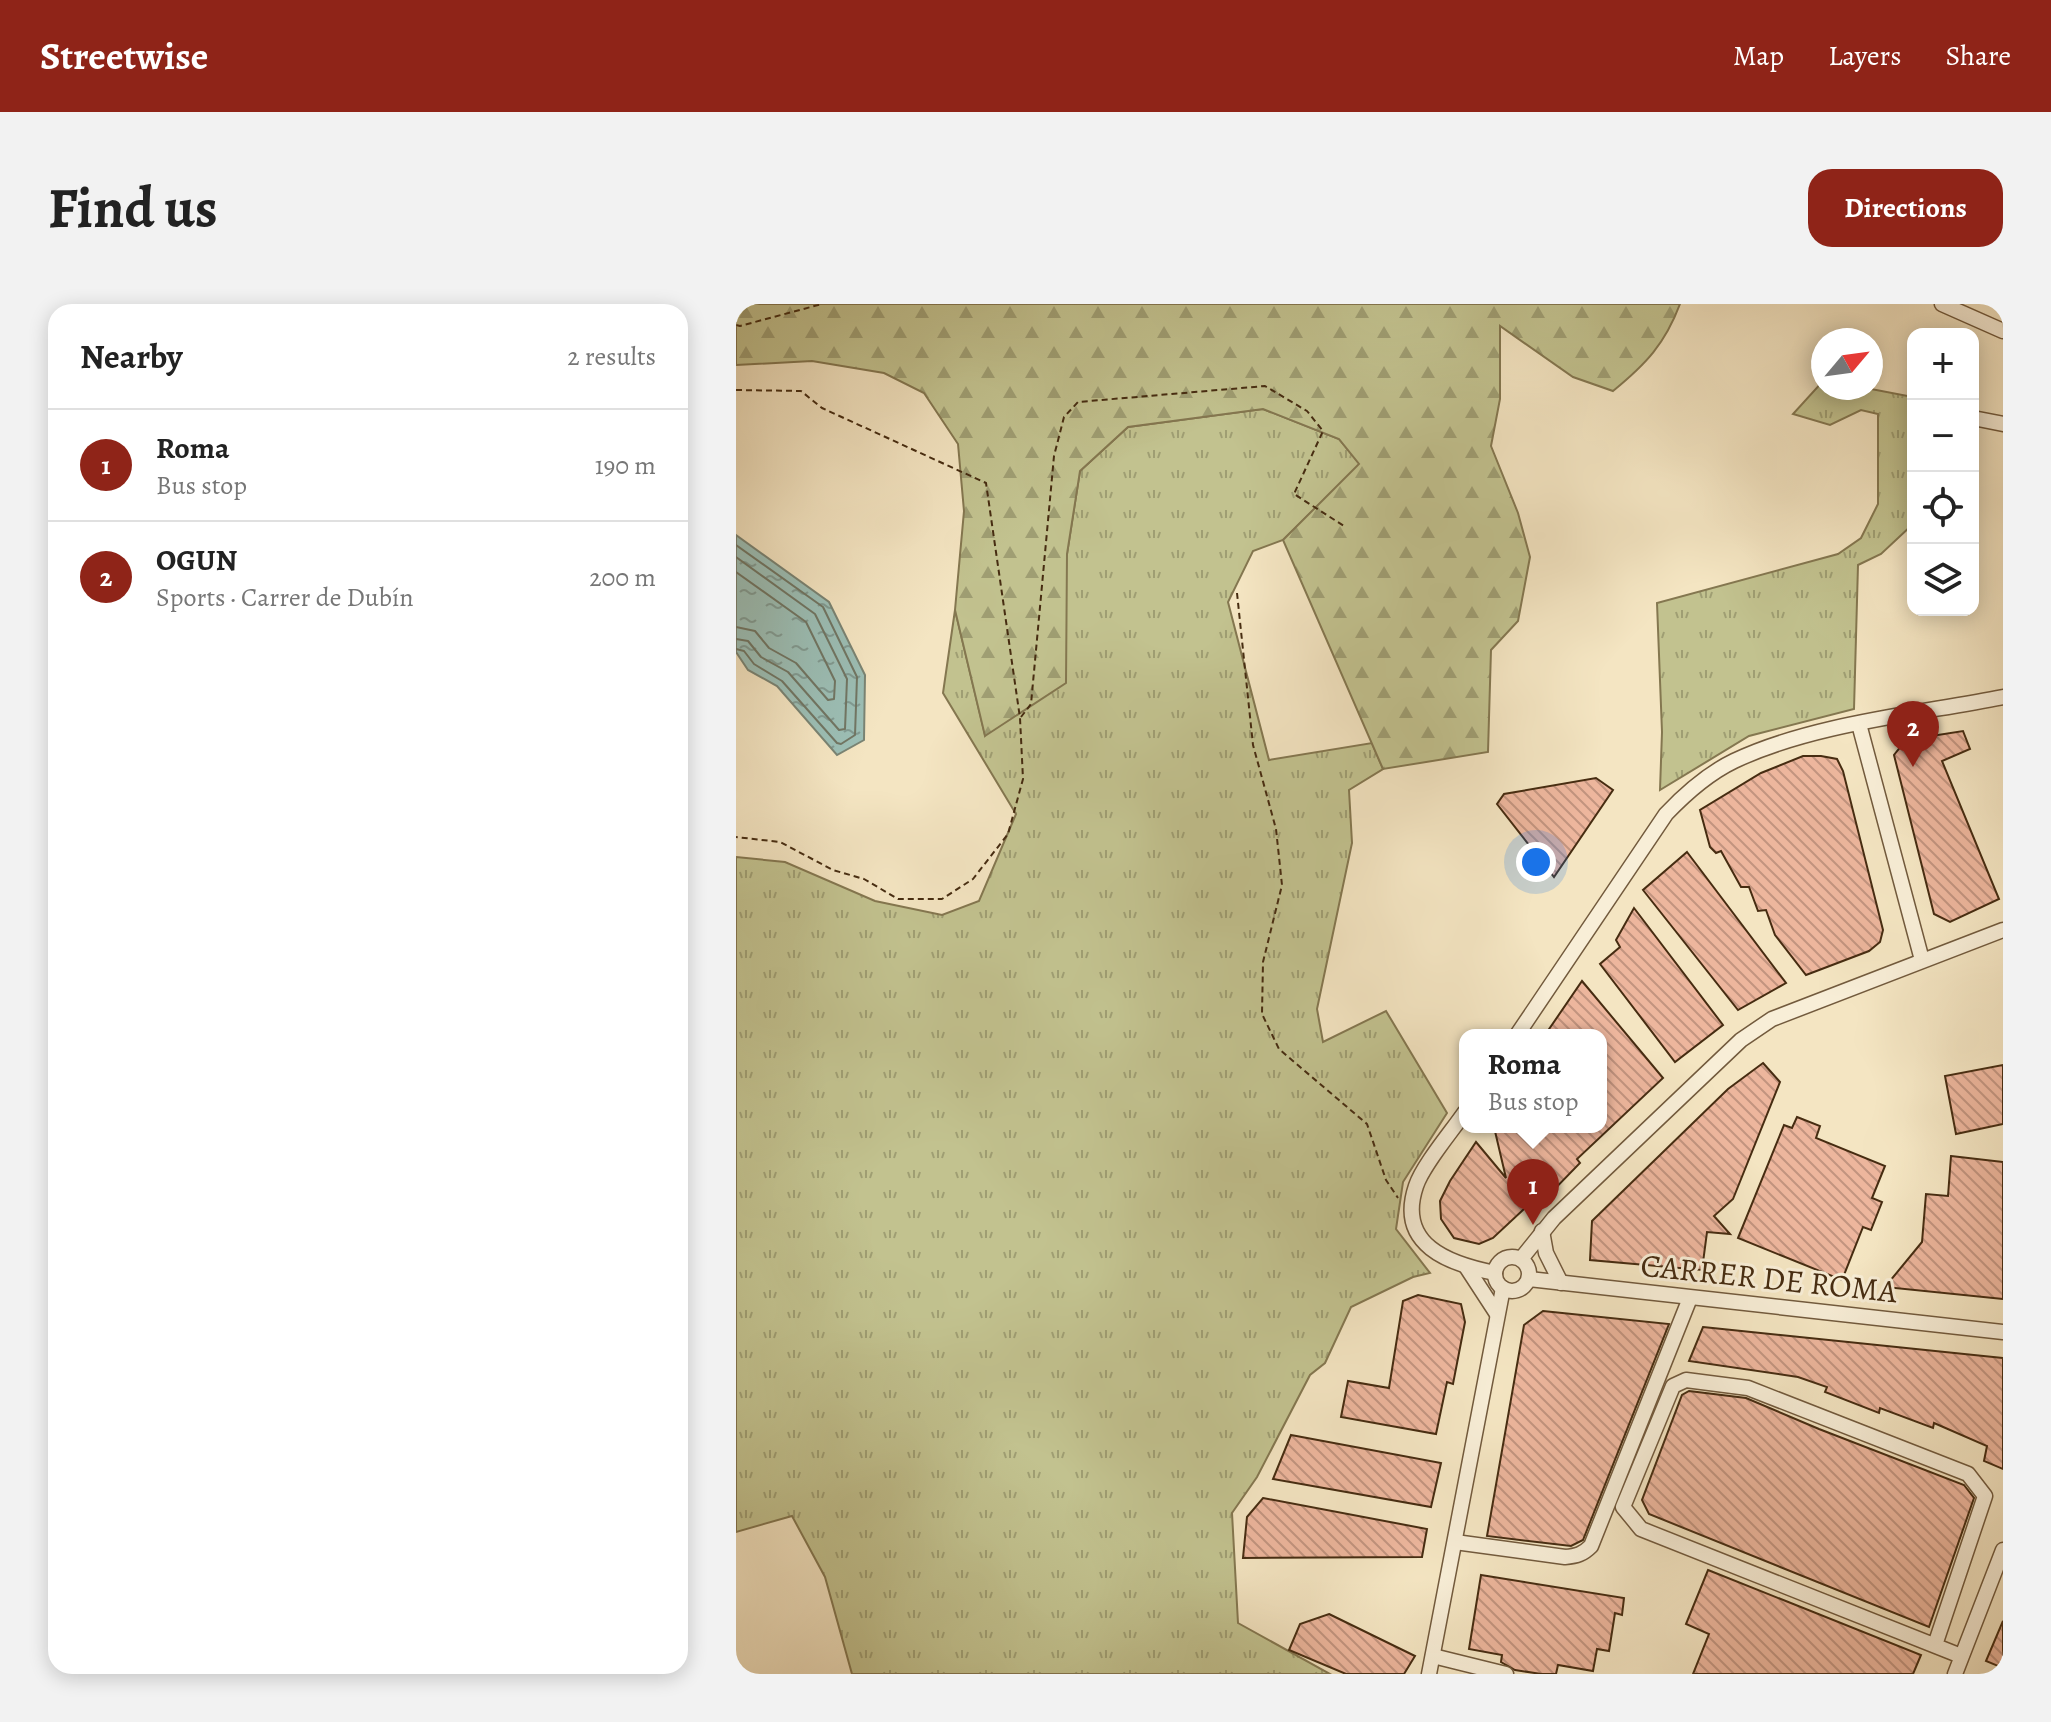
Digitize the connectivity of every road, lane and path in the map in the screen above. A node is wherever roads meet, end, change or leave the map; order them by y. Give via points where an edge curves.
1 (822, 304) edge
2 (1942, 304) edge
3 (736, 325) edge
4 (2003, 331) edge
5 (736, 390) edge
6 (1979, 419) edge
7 (2003, 424) edge
8 (1344, 526) dead end
9 (1237, 593) dead end
10 (2003, 697) edge
11 (1020, 718) junction
12 (1859, 724) junction
13 (736, 837) edge
14 (2003, 930) edge
15 (1922, 960) junction
16 (1521, 1029) edge
17 (1459, 1121) edge
18 (1413, 1202) junction
19 (1542, 1231) junction
20 (1521, 1259) junction
21 (1467, 1268) junction
22 (1495, 1273) junction
23 (1529, 1279) junction
24 (1561, 1283) junction
25 (1503, 1288) junction
26 (1690, 1298) junction
27 (1497, 1314) junction
28 (2003, 1332) edge
29 (1455, 1542) junction
30 (2003, 1550) edge
31 (1935, 1645) junction
32 (1433, 1656) junction
33 (1961, 1656) junction
34 (1429, 1674) edge
35 (1506, 1674) edge
36 (1955, 1674) edge

1 - 3 path
2 - 4 street
5 - 11 path via 801,391 822,408 986,483
6 - 7 street
8 - 11 path via 1294,494 1323,431 1307,411 1265,386 1078,402 1064,417 1054,456 1031,704
9 - 18 path via 1253,745 1276,829 1282,885 1263,962 1262,1014 1279,1049 1367,1124 1386,1180 1401,1202
10 - 12 street
11 - 13 path via 1023,779 1008,834 973,879 942,899 898,899 780,842
12 - 15 street
12 - 16 street via 1769,747 1689,789 1666,814
14 - 15 street
15 - 19 street via 1772,1019 1741,1040
17 - 18 street via 1417,1183
18 - 21 street via 1415,1228 1431,1251
19 - 20 street
19 - 24 street
20 - 22 street via 1504,1259
20 - 23 street
21 - 22 street
21 - 27 street
22 - 25 street
23 - 24 street, CARRER DE ROMA
23 - 25 street via 1518,1291
24 - 26 street, CARRER DE ROMA
25 - 27 street
26 - 28 street, CARRER DE ROMA
26 - 29 street via 1585,1553 1565,1557
27 - 29 street
29 - 32 street
30 - 33 street
31 - 31 street via 1985,1496 1968,1474 1748,1388 1686,1380 1673,1386 1623,1507 1641,1529
31 - 33 street
32 - 34 street
32 - 35 street
33 - 36 street

